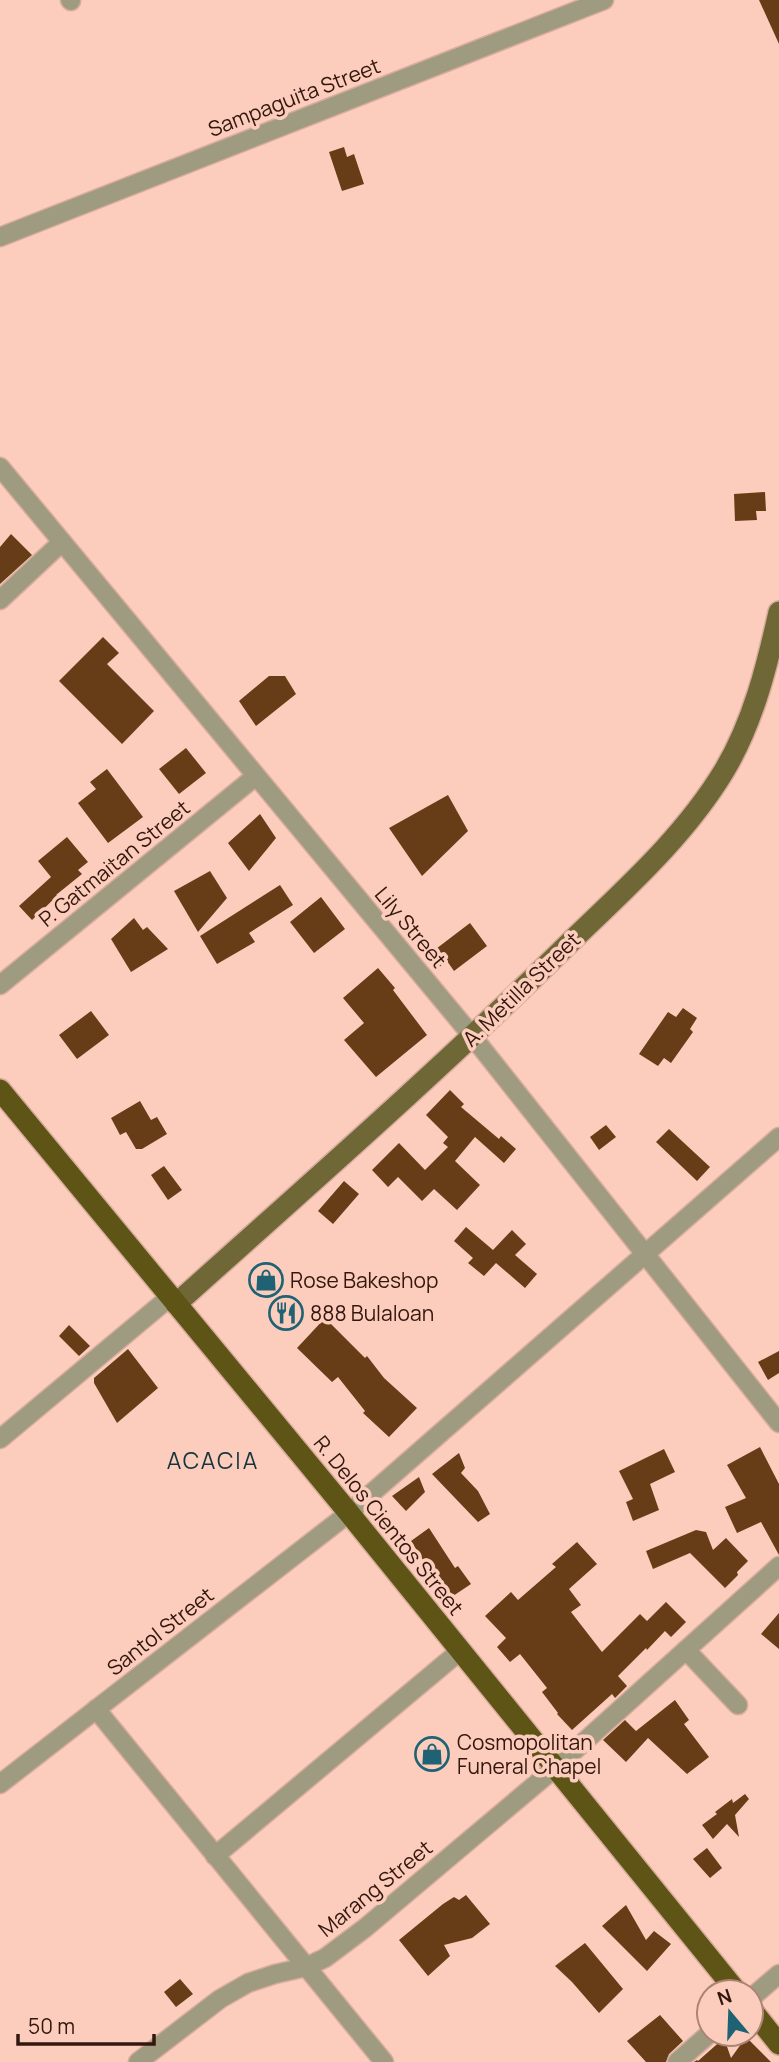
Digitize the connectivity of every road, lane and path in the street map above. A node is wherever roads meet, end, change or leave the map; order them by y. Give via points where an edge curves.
1 (604, 0) edge
2 (0, 237) edge
3 (0, 467) edge
4 (62, 542) junction
5 (0, 600) edge
6 (779, 612) edge
7 (256, 776) junction
8 (0, 985) edge
9 (473, 1037) junction
10 (0, 1090) edge
11 (779, 1137) edge
12 (645, 1254) junction
13 (173, 1301) junction
14 (779, 1423) edge
15 (0, 1439) edge
16 (349, 1513) junction
17 (779, 1566) edge
18 (685, 1650) junction
19 (460, 1651) junction
20 (738, 1705) dead end
21 (96, 1709) junction
22 (555, 1768) junction
23 (0, 1784) edge
24 (215, 1856) junction
25 (306, 1967) junction
26 (779, 1974) edge
27 (726, 1978) edge
28 (765, 1986) edge
29 (765, 2027) edge
30 (779, 2044) edge
31 (695, 2046) edge
32 (138, 2062) edge
33 (384, 2062) edge
34 (677, 2062) edge

1 - 2 street, Sampaguita Street
3 - 4 street, Lily Street
4 - 5 street
4 - 7 street, Lily Street
6 - 9 main road, A. Metilla Street via 767,666 739,744 703,802 648,866
7 - 8 street, P. Gatmaitan Street
7 - 9 street, Lily Street
9 - 12 street, Lily Street
9 - 13 main road, A. Metilla Street
10 - 13 highway, R. Delos Cientos Street
11 - 12 street, Santol Street
12 - 14 street, Lily Street
12 - 16 street, Santol Street
13 - 15 street
13 - 16 highway, R. Delos Cientos Street
16 - 19 highway, R. Delos Cientos Street
16 - 21 street, Santol Street
17 - 18 street, Marang Street
18 - 20 street
18 - 22 street, Marang Street
19 - 22 highway, R. Delos Cientos Street
19 - 24 street
21 - 23 street, Santol Street
21 - 24 street
22 - 25 street, Marang Street via 365,1928
22 - 27 highway, R. Delos Cientos Street
24 - 25 street
25 - 32 street, Marang Street via 248,1983
25 - 33 street
26 - 28 street
29 - 30 highway
31 - 34 street

